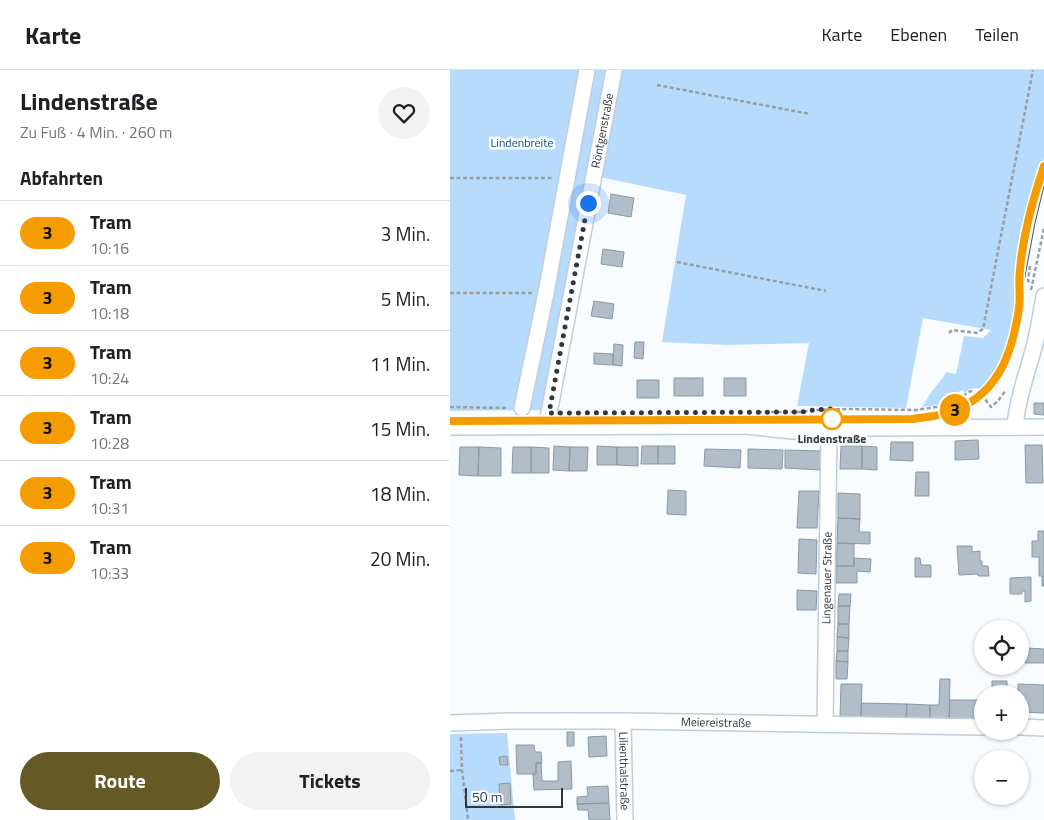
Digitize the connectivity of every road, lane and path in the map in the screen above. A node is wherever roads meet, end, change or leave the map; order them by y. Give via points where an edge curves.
1 (587, 70) edge
2 (614, 70) edge
3 (1033, 70) edge
4 (657, 85) dead end
5 (810, 114) dead end
6 (450, 178) edge
7 (568, 178) junction
8 (1044, 228) edge
9 (677, 262) dead end
10 (1030, 266) dead end
11 (1032, 283) junction
12 (826, 291) dead end
13 (450, 293) edge
14 (546, 293) junction
15 (1037, 294) edge
16 (949, 333) dead end
17 (1009, 384) dead end
18 (450, 407) edge
19 (522, 408) joint
20 (752, 412) dead end
21 (450, 426) edge
22 (546, 426) junction
23 (1015, 427) junction
24 (1044, 427) edge
25 (829, 431) junction
26 (623, 721) junction
27 (455, 723) edge
28 (825, 724) junction
29 (974, 727) edge
30 (1029, 727) edge
31 (1044, 728) edge
32 (462, 770) junction
33 (450, 771) edge
34 (468, 820) edge
35 (625, 820) edge

1 - 7 street
2 - 22 street, Röntgenstraße
3 - 16 path via 983,329 977,333 952,330
4 - 5 path
6 - 7 path
7 - 14 street
8 - 11 path
9 - 12 path
10 - 11 path via 1028,281
11 - 15 path
13 - 14 path
14 - 19 street
15 - 23 street via 1034,349 1019,400
17 - 20 path via 991,407 972,391 951,403 916,410
18 - 19 path
21 - 22 street
22 - 25 street via 746,426
23 - 24 street
23 - 25 street via 843,428
25 - 28 street, Lingenauer Straße
26 - 27 street, Meiereistraße
26 - 28 street, Meiereistraße
26 - 35 street, Lilienthalstraße
27 - 32 path
28 - 29 street, Meiereistraße
30 - 31 street
32 - 33 path
32 - 34 path

